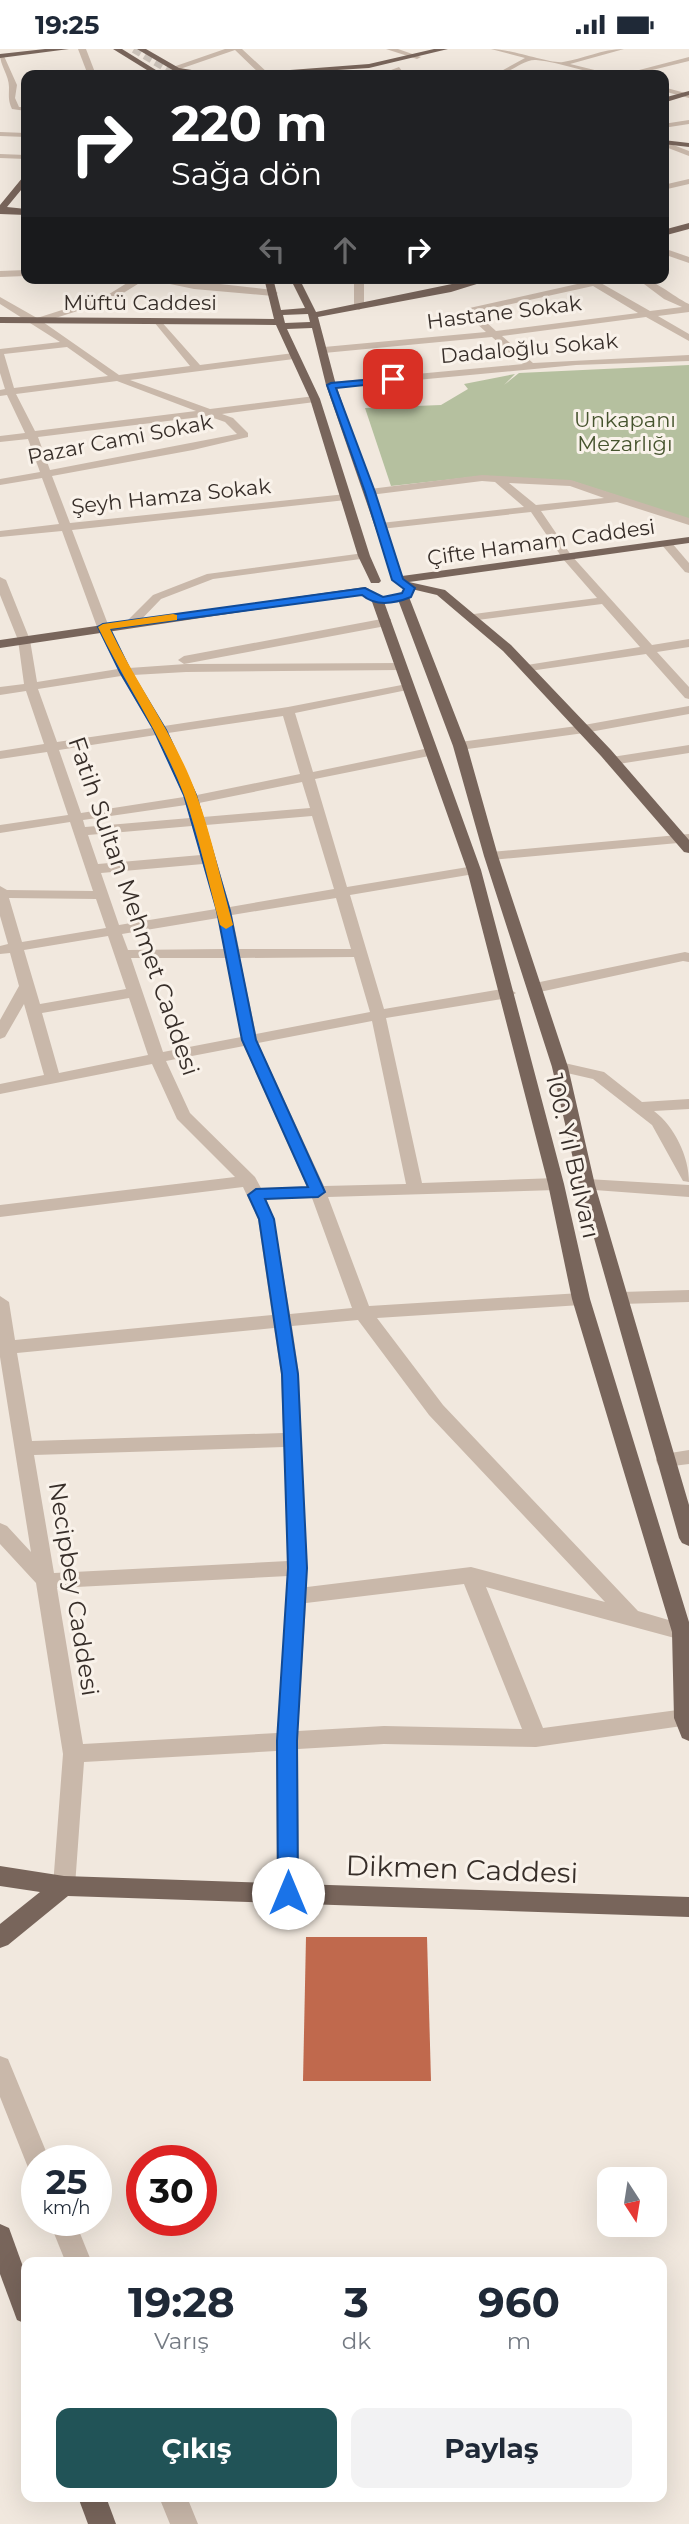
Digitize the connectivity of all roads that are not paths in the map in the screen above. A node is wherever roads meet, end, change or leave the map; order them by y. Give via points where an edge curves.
1 (29, 49) edge
2 (65, 49) edge
3 (82, 49) edge
4 (117, 49) edge
5 (141, 49) edge
6 (232, 49) edge
7 (238, 49) edge
8 (390, 49) edge
9 (495, 49) edge
10 (520, 49) edge
11 (620, 49) edge
12 (10, 50) edge
13 (448, 50) edge
14 (509, 52) junction
15 (0, 54) edge
16 (417, 57) junction
17 (533, 57) junction
18 (689, 59) edge
19 (564, 63) junction
20 (399, 69) junction
21 (90, 70) edge
22 (155, 70) edge
23 (178, 70) edge
24 (182, 70) edge
25 (261, 70) edge
26 (309, 70) edge
27 (378, 70) edge
28 (396, 70) edge
29 (508, 70) edge
30 (591, 70) edge
31 (644, 70) edge
32 (669, 90) edge
33 (687, 95) edge
34 (15, 98) junction
35 (0, 99) edge
36 (669, 100) edge
37 (21, 109) edge
38 (689, 122) edge
39 (669, 125) edge
40 (0, 134) edge
41 (21, 135) edge
42 (669, 143) edge
43 (689, 143) edge
44 (669, 146) edge
45 (689, 154) edge
46 (0, 156) edge
47 (21, 157) edge
48 (0, 164) edge
49 (21, 165) edge
50 (689, 181) edge
51 (21, 185) edge
52 (669, 186) edge
53 (1, 210) edge
54 (21, 212) edge
55 (689, 226) edge
56 (669, 231) edge
57 (669, 253) edge
58 (689, 260) edge
59 (669, 265) edge
60 (21, 273) edge
61 (0, 274) edge
62 (132, 284) edge
63 (211, 284) edge
64 (270, 284) edge
65 (297, 284) edge
66 (359, 284) edge
67 (470, 284) edge
68 (574, 284) edge
69 (597, 284) edge
70 (649, 284) edge
71 (273, 293) junction
72 (0, 300) edge
73 (359, 307) junction
74 (689, 308) edge
75 (648, 314) junction
76 (313, 317) junction
77 (0, 320) edge
78 (279, 320) junction
79 (36, 321) junction
80 (159, 321) junction
81 (494, 334) junction
82 (689, 338) edge
83 (67, 344) junction
84 (324, 350) junction
85 (0, 353) edge
86 (295, 356) junction
87 (689, 358) edge
88 (531, 366) junction
89 (198, 369) junction
90 (117, 378) junction
91 (331, 385) junction
92 (5, 392) edge
93 (315, 399) junction
94 (205, 413) junction
95 (32, 436) junction
96 (0, 439) edge
97 (46, 473) junction
98 (498, 479) junction
99 (0, 482) edge
100 (370, 492) junction
101 (346, 497) junction
102 (620, 499) junction
103 (535, 510) junction
104 (689, 522) edge
105 (67, 526) junction
106 (381, 526) junction
107 (0, 534) edge
108 (689, 540) edge
109 (667, 544) junction
110 (364, 556) junction
111 (567, 557) junction
112 (689, 570) edge
113 (0, 580) edge
114 (375, 581) junction
115 (403, 587) junction
116 (371, 595) junction
117 (605, 600) junction
118 (474, 618) junction
119 (387, 622) junction
120 (131, 623) junction
121 (103, 627) junction
122 (24, 640) junction
123 (689, 643) edge
124 (0, 644) edge
125 (648, 649) junction
126 (400, 666) junction
127 (527, 669) junction
128 (125, 672) junction
129 (31, 686) junction
130 (408, 687) junction
131 (0, 691) edge
132 (689, 695) edge
133 (689, 710) edge
134 (288, 711) junction
135 (584, 729) junction
136 (160, 730) junction
137 (460, 746) junction
138 (53, 747) junction
139 (689, 749) edge
140 (429, 752) junction
141 (0, 755) edge
142 (612, 761) junction
143 (308, 778) junction
144 (192, 800) junction
145 (318, 811) junction
146 (198, 822) junction
147 (79, 824) junction
148 (0, 829) edge
149 (687, 842) edge
150 (491, 856) junction
151 (208, 859) junction
152 (94, 869) junction
153 (474, 870) junction
154 (342, 892) junction
155 (0, 893) edge
156 (103, 895) junction
157 (223, 911) junction
158 (114, 930) junction
159 (16, 947) junction
160 (0, 950) edge
161 (360, 953) junction
162 (122, 954) junction
163 (232, 954) junction
164 (689, 958) edge
165 (27, 986) junction
166 (535, 988) junction
167 (135, 992) junction
168 (508, 993) junction
169 (34, 1010) junction
170 (378, 1015) junction
171 (0, 1034) edge
172 (249, 1040) junction
173 (157, 1058) junction
174 (561, 1067) junction
175 (53, 1079) junction
176 (0, 1089) edge
177 (689, 1104) edge
178 (639, 1107) junction
179 (689, 1177) edge
180 (556, 1184) junction
181 (587, 1185) junction
182 (252, 1188) junction
183 (415, 1188) junction
184 (689, 1191) edge
185 (318, 1192) junction
186 (0, 1211) edge
187 (689, 1296) edge
188 (621, 1298) junction
189 (581, 1299) junction
190 (0, 1302) edge
191 (363, 1313) junction
192 (282, 1320) junction
193 (8, 1347) junction
194 (292, 1440) junction
195 (24, 1448) junction
196 (689, 1457) edge
197 (664, 1460) junction
198 (0, 1531) edge
199 (689, 1538) edge
200 (298, 1568) junction
201 (471, 1575) junction
202 (46, 1581) junction
203 (297, 1596) junction
204 (631, 1617) junction
205 (682, 1632) junction
206 (687, 1725) edge
207 (536, 1738) junction
208 (287, 1741) junction
209 (74, 1754) junction
210 (0, 1876) edge
211 (64, 1886) junction
212 (288, 1893) junction
213 (689, 1907) edge
214 (0, 1938) edge
215 (0, 2067) edge
216 (32, 2145) edge
217 (68, 2236) edge
218 (0, 2237) edge
219 (77, 2257) edge
220 (21, 2297) edge
221 (94, 2502) edge
222 (175, 2502) edge
223 (102, 2524) edge
224 (184, 2524) edge

1 - 12 main road
2 - 15 main road
3 - 21 street
4 - 22 main road
5 - 23 main road
6 - 24 street
7 - 25 street
8 - 16 street
9 - 14 street
10 - 14 street
11 - 19 street
12 - 15 main road
13 - 16 main road
13 - 20 main road
14 - 17 street
15 - 34 street
16 - 26 main road
17 - 19 street
17 - 29 street
18 - 31 street
19 - 30 street
20 - 27 main road
20 - 28 street
32 - 33 street
33 - 36 main road
34 - 35 street
34 - 37 street via 16,109
38 - 39 street
40 - 41 street
42 - 43 main road
44 - 45 street
46 - 47 street
48 - 49 street
50 - 52 street
51 - 53 main road
53 - 54 main road
55 - 56 main road
57 - 58 street
58 - 59 street
60 - 61 street
62 - 79 street via 109,298
63 - 71 street
64 - 71 main road
65 - 76 main road, 100. Yıl Bulvarı
66 - 73 street
67 - 73 main road, Müftü Caddesi
68 - 81 street via 468,311
69 - 75 street
70 - 74 street
71 - 78 main road
72 - 79 street
73 - 76 main road, Müftü Caddesi
74 - 75 street, Hastane Sokak
75 - 81 street, Hastane Sokak
75 - 82 street
76 - 78 main road, Müftü Caddesi
76 - 84 main road, 100. Yıl Bulvarı
77 - 79 main road, Müftü Caddesi
78 - 80 main road, Müftü Caddesi
78 - 86 main road
79 - 80 main road, Müftü Caddesi
79 - 83 street
80 - 89 street
81 - 84 street, Hastane Sokak
81 - 88 street
83 - 85 street
83 - 90 street
84 - 91 main road, 100. Yıl Bulvarı
85 - 92 street
86 - 89 street
86 - 93 main road
87 - 88 street, Dadaloğlu Sokak
88 - 91 street, Dadaloğlu Sokak
89 - 90 street
90 - 92 street
90 - 94 street
91 - 100 main road, 100. Yıl Bulvarı
92 - 95 street
93 - 94 street
93 - 101 main road
94 - 95 street
94 - 97 street, Pazar Cami Sokak via 229,421 244,435
95 - 96 street
95 - 97 street
97 - 99 street, Pazar Cami Sokak
97 - 105 street
98 - 100 street
98 - 102 street via 571,483
98 - 103 street
100 - 106 main road, 100. Yıl Bulvarı
101 - 105 street, Şeyh Hamza Sokak
101 - 110 main road
102 - 103 street
102 - 104 street
103 - 106 street
103 - 111 street
105 - 107 street, Şeyh Hamza Sokak
105 - 121 street
106 - 115 main road, 100. Yıl Bulvarı
108 - 109 main road, Çifte Hamam Caddesi
109 - 111 main road, Çifte Hamam Caddesi
109 - 112 street
110 - 114 main road
110 - 120 street via 211,576 157,597
111 - 115 main road, Çifte Hamam Caddesi
111 - 117 street
113 - 122 street, Fatih Sultan Mehmet Caddesi
114 - 115 main road
114 - 116 main road via 367,585
115 - 116 main road
115 - 118 main road via 441,592
115 - 137 main road, 100. Yıl Bulvarı
116 - 119 main road, 100. Yıl Bulvarı
116 - 120 main road
117 - 118 street
117 - 125 street
118 - 127 main road
119 - 126 main road, 100. Yıl Bulvarı
119 - 128 street
120 - 121 main road
121 - 122 main road
121 - 128 street
122 - 124 main road
122 - 129 street, Fatih Sultan Mehmet Caddesi
123 - 125 street
125 - 127 street
125 - 132 street
126 - 128 street
126 - 130 main road, 100. Yıl Bulvarı
127 - 135 main road
128 - 129 street
128 - 136 street
129 - 131 street
129 - 138 street, Fatih Sultan Mehmet Caddesi
130 - 134 street
130 - 140 main road, 100. Yıl Bulvarı
133 - 135 street
134 - 136 street
134 - 143 street
135 - 137 street
135 - 142 main road
136 - 138 street
136 - 144 street
137 - 150 main road, 100. Yıl Bulvarı
138 - 141 street
138 - 147 street, Fatih Sultan Mehmet Caddesi
139 - 142 street
140 - 143 street
140 - 153 main road, 100. Yıl Bulvarı
142 - 149 main road
143 - 144 street
143 - 145 street
144 - 146 street
144 - 147 street
145 - 146 street
145 - 154 street
146 - 147 street
146 - 151 street
147 - 148 street
147 - 152 street, Fatih Sultan Mehmet Caddesi
149 - 150 street
150 - 166 main road, 100. Yıl Bulvarı
151 - 152 street
151 - 157 street
152 - 156 street, Fatih Sultan Mehmet Caddesi
153 - 154 street
153 - 168 main road, 100. Yıl Bulvarı
154 - 157 street
154 - 161 street
155 - 156 street
155 - 159 street
156 - 158 street, Fatih Sultan Mehmet Caddesi
157 - 158 street
157 - 163 street
158 - 159 street
158 - 162 street, Fatih Sultan Mehmet Caddesi
159 - 160 street
159 - 165 street
161 - 163 street
161 - 170 street
162 - 163 street
162 - 167 street, Fatih Sultan Mehmet Caddesi
163 - 172 street
164 - 166 street
165 - 169 street
165 - 171 street
166 - 174 main road, 100. Yıl Bulvarı
167 - 169 street
167 - 173 street, Fatih Sultan Mehmet Caddesi
168 - 170 street
168 - 180 main road, 100. Yıl Bulvarı
169 - 175 street
170 - 172 street
170 - 183 street
172 - 173 street
172 - 185 street
173 - 175 street
173 - 182 street, Fatih Sultan Mehmet Caddesi via 183,1115
174 - 178 street via 598,1075
174 - 181 main road, 100. Yıl Bulvarı
175 - 176 street
177 - 178 street
178 - 179 street via 658,1122
180 - 183 street
180 - 189 main road, 100. Yıl Bulvarı
181 - 184 street
181 - 188 main road, 100. Yıl Bulvarı
182 - 185 street
182 - 186 street
182 - 192 street, Fatih Sultan Mehmet Caddesi via 266,1219
183 - 185 street
185 - 191 street
187 - 188 street
188 - 197 main road, 100. Yıl Bulvarı
189 - 191 street
189 - 205 main road, 100. Yıl Bulvarı
190 - 193 street, Necipbey Caddesi
191 - 192 street
191 - 204 street via 436,1410
192 - 193 street
192 - 194 street, Fatih Sultan Mehmet Caddesi
193 - 195 street, Necipbey Caddesi
194 - 195 street
194 - 200 street, Fatih Sultan Mehmet Caddesi
195 - 202 street, Necipbey Caddesi
196 - 197 street
197 - 199 main road, 100. Yıl Bulvarı
198 - 202 street
200 - 202 street
200 - 203 street, Fatih Sultan Mehmet Caddesi
201 - 203 street
201 - 204 street
201 - 207 street
202 - 209 street, Necipbey Caddesi
203 - 208 street, Fatih Sultan Mehmet Caddesi
204 - 205 street
205 - 206 main road, 100. Yıl Bulvarı
206 - 207 street
207 - 208 street via 384,1735
208 - 209 street
208 - 212 street, Fatih Sultan Mehmet Caddesi
209 - 211 street, Necipbey Caddesi
210 - 211 main road, Dikmen Caddesi
211 - 212 main road, Dikmen Caddesi
211 - 214 main road
212 - 213 main road, Dikmen Caddesi
215 - 216 street
217 - 219 street
218 - 220 main road
221 - 223 main road
222 - 224 street

